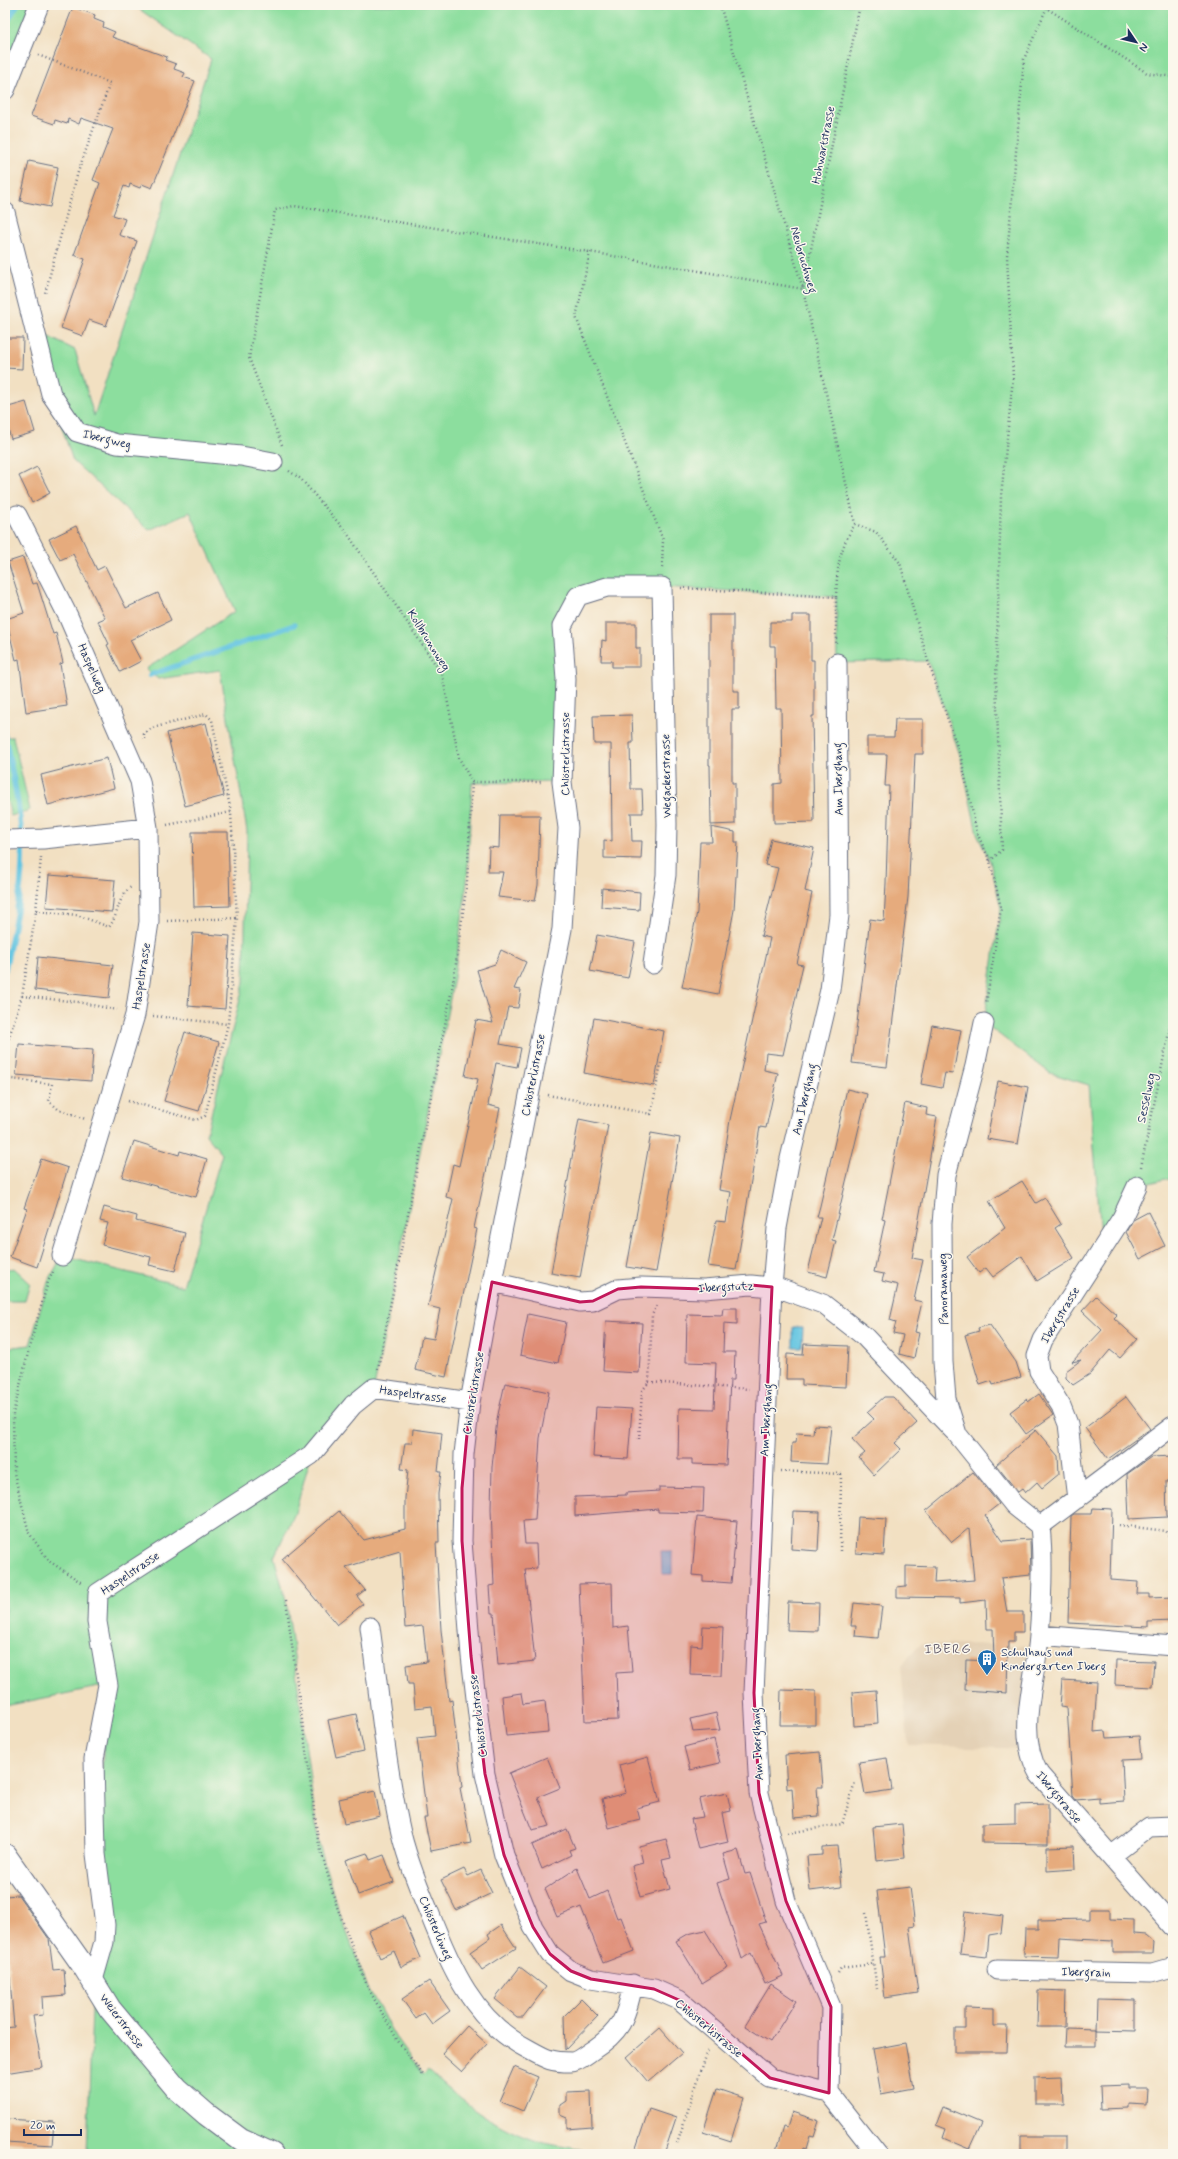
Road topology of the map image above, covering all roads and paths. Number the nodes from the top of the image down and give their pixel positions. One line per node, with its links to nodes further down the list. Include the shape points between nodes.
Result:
1 (39, 5): 5 (street)
2 (720, 5): 10 (path, Neubruchweg)
3 (860, 5): 10 (path, Hohwartstrasse)
4 (1046, 6): 6 (path, via 1147,73); 25 (path, via 1024,59 1007,256 1013,378 1001,497 996,681 1002,850)
5 (21, 48): 7 (street); 11 (path, via 110,84 78,172)
6 (1173, 77)
7 (5, 90)
8 (5, 212): 12 (street, Ibergweg, via 51,394 77,432 117,444 241,456)
9 (590, 252): 10 (path); 12 (path, via 294,206 275,210 249,358); 15 (path, via 576,317 663,540)
10 (804, 289): 14 (path, Neubruchweg)
11 (44, 300)
12 (279, 456): 19 (path, Kollbrunnweg, via 302,479 347,533 442,674 459,758)
13 (17, 515): 22 (street, Haspelweg, via 74,630 140,780)
14 (855, 524): 16 (path, via 844,542 837,569); 25 (path, via 876,532 900,563 928,660 961,758 977,833)
15 (662, 587): 16 (path); 20 (street, Chlösterlistrasse, via 607,587 578,596 562,626 566,679); 30 (street, Wegackerstrasse, via 666,875)
16 (836, 597): 17 (path)
17 (837, 663): 45 (street, Am Iberghang, via 839,915 830,990 789,1163 778,1221)
18 (145, 741): 21 (path, via 144,734 152,728 206,714 212,720)
19 (472, 782): 20 (path); 48 (path, via 467,882 454,978)
20 (562, 782): 39 (street, Chlösterlistrasse, via 568,828 562,929)
21 (231, 812): 22 (path); 28 (path)
22 (148, 828): 23 (street); 26 (street, Haspelstrasse)
23 (38, 839): 24 (street); 27 (path)
24 (9, 840)
25 (990, 861): 34 (path, via 1001,908)
26 (150, 878): 27 (path, via 138,882 122,895 115,918 109,926 77,915); 29 (street, Haspelstrasse)
27 (36, 911): 31 (path)
28 (237, 918): 29 (path); 35 (path)
29 (150, 922): 33 (street, Haspelstrasse)
30 (653, 964)
31 (22, 996): 33 (path, via 78,1002); 36 (path)
32 (1173, 1013): 42 (path, Sesselweg)
33 (135, 1015): 35 (path); 40 (street, Haspelstrasse)
34 (984, 1023): 52 (street, Panoramaweg, via 946,1175 942,1224 945,1391)
35 (228, 1024): 40 (path, via 205,1116 196,1120)
36 (5, 1050)
37 (661, 1063): 39 (path, via 651,1114)
38 (5, 1076): 41 (path, via 52,1084 50,1100 58,1108)
39 (530, 1092): 44 (street, Chlösterlistrasse)
40 (110, 1097): 41 (street, Haspelstrasse)
41 (101, 1125): 43 (street, Haspelstrasse)
42 (1137, 1186): 55 (street, Ibergstrasse, via 1122,1218 1043,1340 1037,1356 1039,1371 1061,1406 1068,1424)
43 (62, 1256): 60 (path, via 48,1282 13,1414 14,1473 29,1533 33,1539 49,1561)
44 (492, 1282): 46 (street, Ibergstutz, via 580,1302 593,1300 618,1289); 50 (street, Chlösterlistrasse)
45 (772, 1287): 46 (street, Ibergstutz, via 751,1285 704,1289); 49 (street, Am Iberghang); 52 (street, Ibergstutz, via 823,1304 864,1336)
46 (667, 1288): 47 (path, via 652,1315)
47 (649, 1382): 49 (path); 53 (path, via 642,1391)
48 (374, 1388): 50 (street, Haspelstrasse); 60 (street, Haspelstrasse, via 353,1404 311,1455)
49 (767, 1390): 54 (street, Am Iberghang)
50 (470, 1402): 77 (street, Chlösterlistrasse, via 462,1474 462,1541 471,1656 485,1774 504,1855 533,1927 550,1954 571,1971 591,1979)
51 (1173, 1426): 55 (street)
52 (957, 1434): 57 (street, Panoramaweg, via 1014,1505)
53 (639, 1439)
54 (764, 1470): 59 (path, via 841,1474); 67 (street, Am Iberghang, via 754,1693 759,1793)
55 (1077, 1499): 57 (street)
56 (1119, 1525): 58 (path, via 1166,1531)
57 (1040, 1526): 63 (street, Ibergstrasse, via 1044,1560)
58 (1173, 1539)
59 (840, 1552)
60 (98, 1593): 76 (street, Haspelstrasse, via 98,1622 108,1685 94,1759 96,1854 105,1925 104,1942)
61 (286, 1600): 80 (path, via 318,1840 336,1904 368,1988 398,2040)
62 (370, 1627): 77 (street, Chlösterliweg, via 399,1826 415,1879 442,1944 471,2000 493,2025 514,2042 552,2062 575,2062 617,2030 627,2013)
63 (1039, 1636): 64 (street); 69 (street, Ibergstrasse, via 1027,1727 1033,1763 1049,1787)
64 (1173, 1646)
65 (855, 1782): 67 (path, via 842,1824)
66 (1173, 1826): 69 (street, via 1149,1827)
67 (769, 1836): 81 (street, Am Iberghang, via 786,1901 831,2007)
68 (5, 1855): 76 (street, Weierstrasse)
69 (1111, 1856): 71 (street, Ibergstrasse)
70 (866, 1913): 72 (path)
71 (1173, 1927)
72 (873, 1964): 74 (path); 78 (path)
73 (1173, 1967): 75 (street, Ibergrain, via 1152,1973)
74 (841, 1968)
75 (997, 1970)
76 (92, 1980): 83 (street, Weierstrasse, via 110,2009 176,2088 241,2140)
77 (633, 1984): 79 (street, Chlösterlistrasse, via 654,1989 678,2000)
78 (877, 1989)
79 (714, 2032): 81 (street, Chlösterlistrasse, via 770,2078); 82 (path)
80 (423, 2075)
81 (829, 2093): 84 (street)
82 (677, 2143)
83 (272, 2154)
84 (877, 2154)

